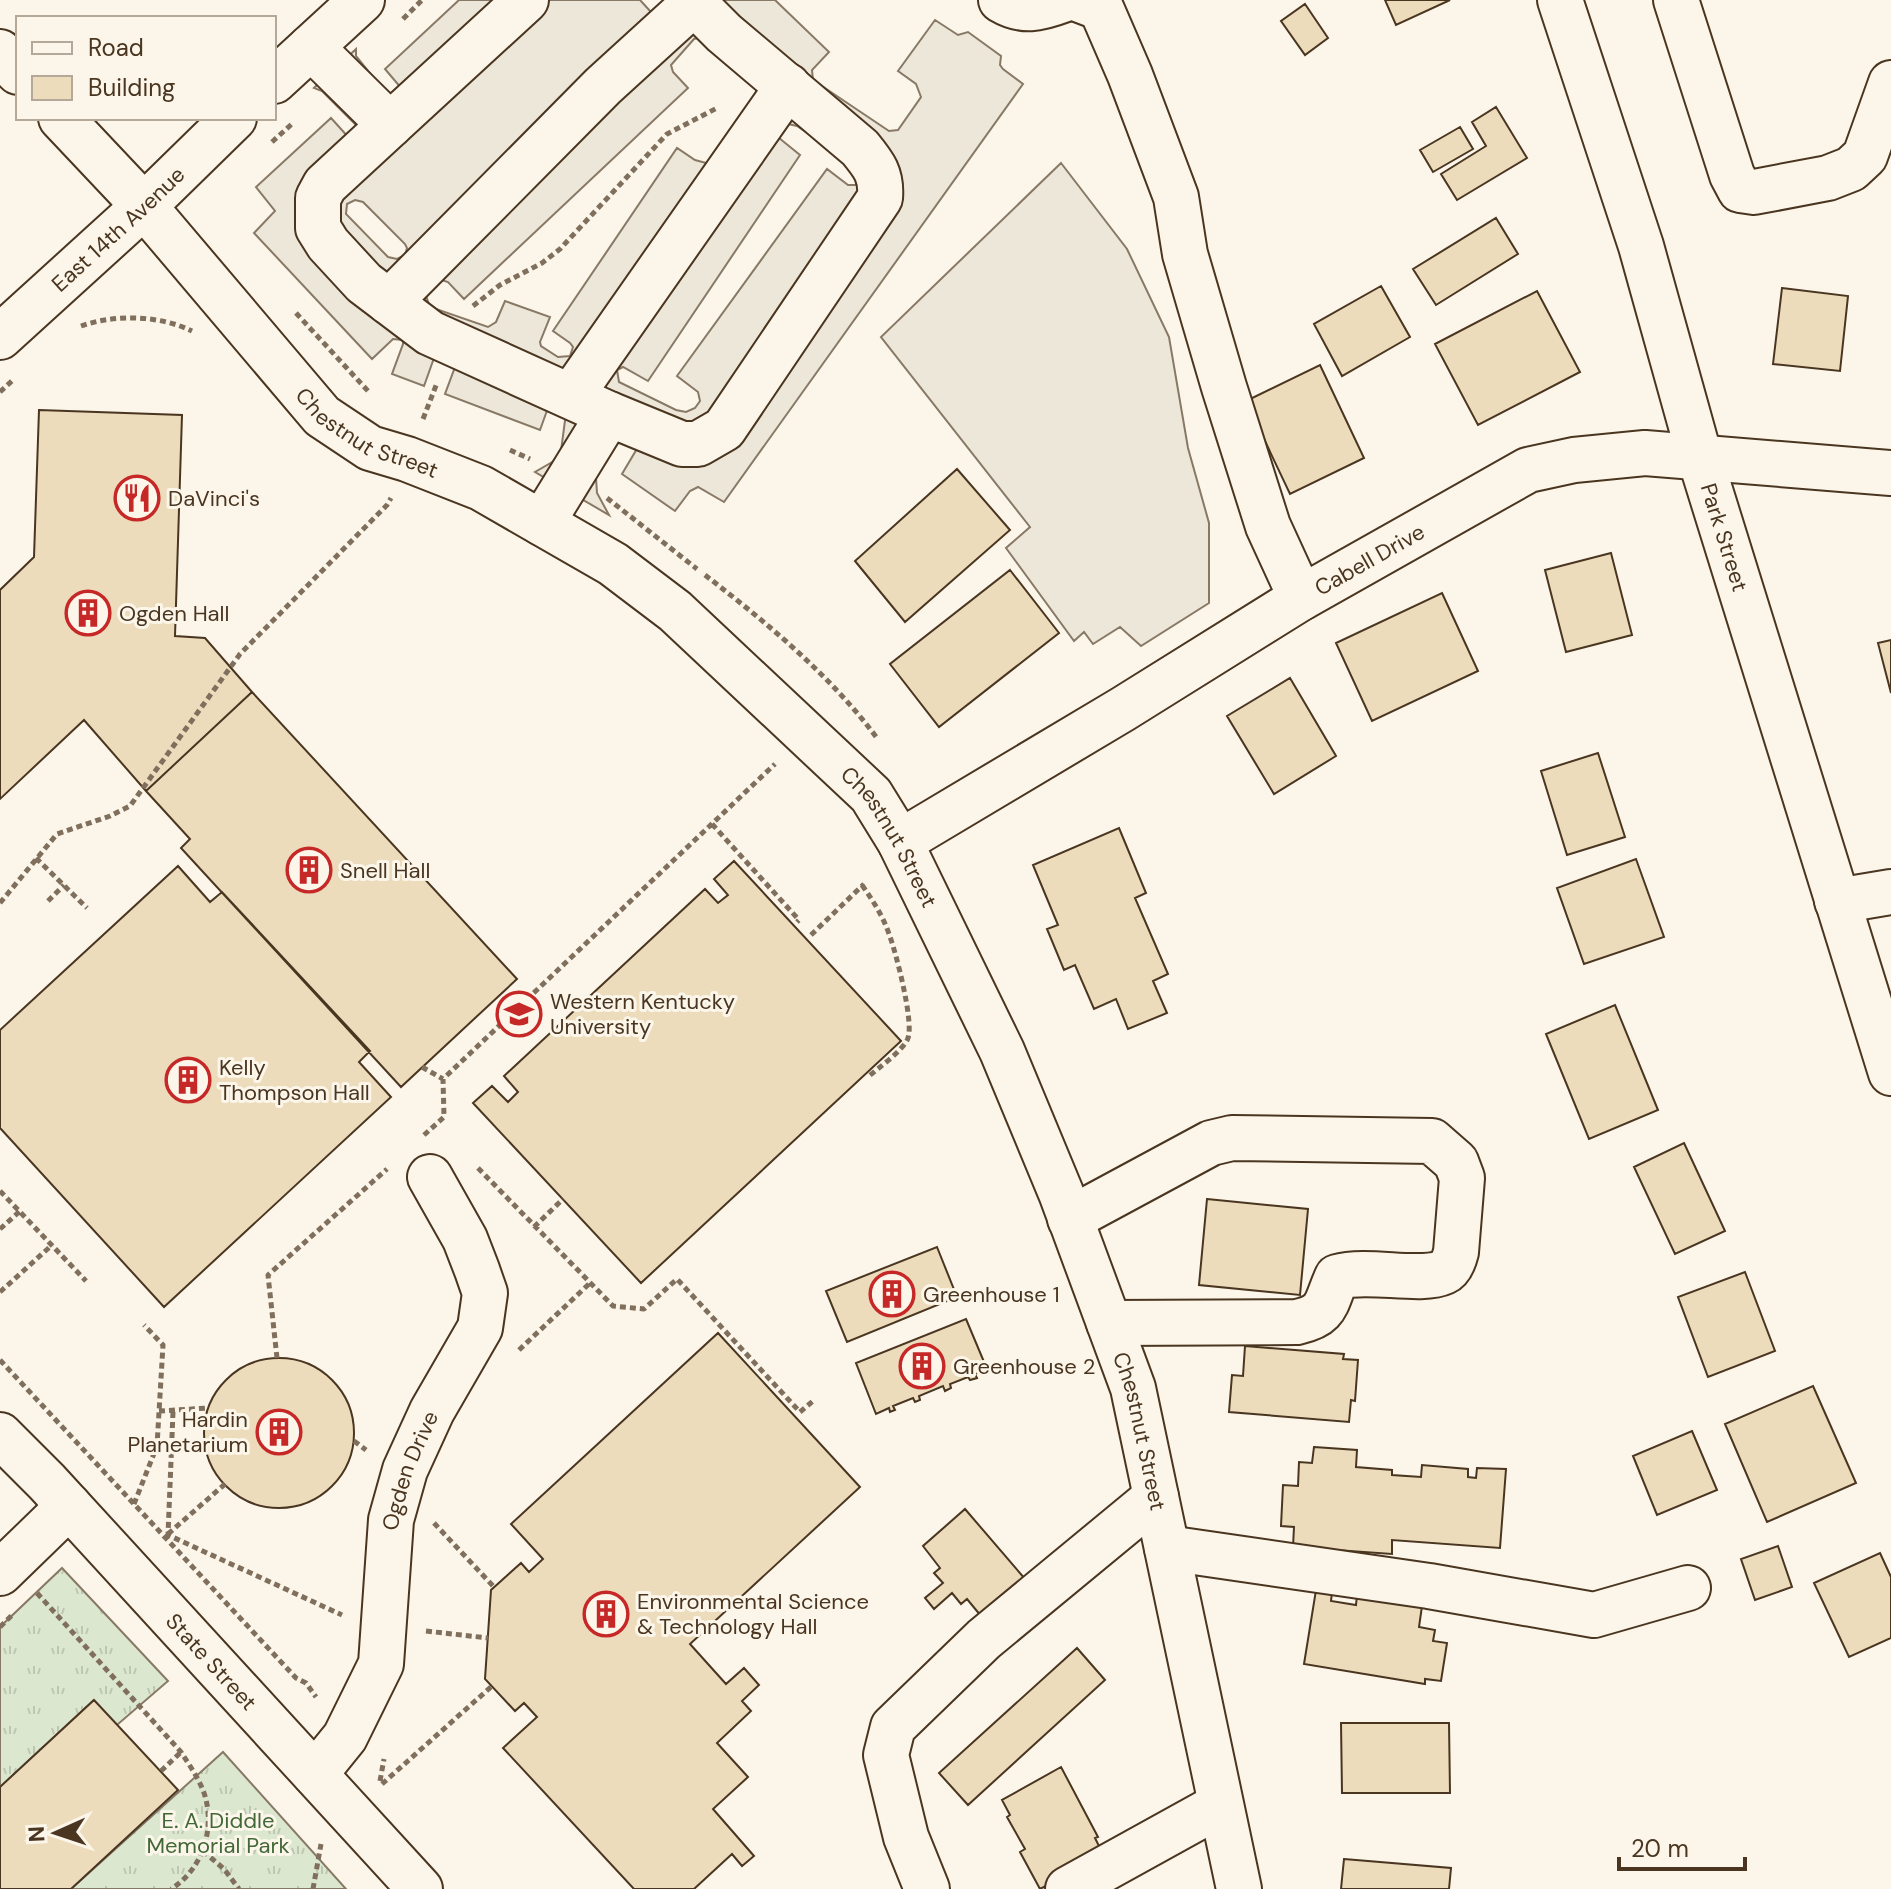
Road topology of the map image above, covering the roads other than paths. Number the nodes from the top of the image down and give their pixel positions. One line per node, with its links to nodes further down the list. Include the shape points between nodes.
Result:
1 (362, 0): 9 (street)
2 (526, 0): 17 (street)
3 (1001, 0): 4 (street, via 1022,10)
4 (1063, 0)
5 (1080, 0): 25 (street, via 1101,8 1176,197 1185,254 1224,387 1268,526)
6 (1560, 0): 22 (street, Park Street, via 1641,246)
7 (1676, 0): 13 (street, via 1740,190 1784,187 1851,169 1865,156)
8 (693, 2): 14 (street); 19 (street)
9 (311, 47): 12 (street); 17 (street)
10 (0, 52): 11 (street)
11 (16, 70)
12 (276, 79)
13 (1891, 83)
14 (788, 86): 21 (street); 21 (street, via 878,169 880,198 724,429 698,444 682,444)
15 (63, 120): 18 (street, Chestnut Street)
16 (232, 120): 18 (street, East 14th Avenue)
17 (390, 125): 19 (street, via 325,185 317,214 328,244)
18 (144, 206): 20 (street, East 14th Avenue); 24 (street, Chestnut Street, via 322,416 370,448 481,488)
19 (389, 302): 21 (street, via 430,333)
20 (10, 355)
21 (590, 405): 24 (street)
22 (1700, 458): 23 (street, Cabell Drive); 25 (street, Cabell Drive, via 1645,453 1528,470); 28 (street, Park Street)
23 (1891, 473)
24 (542, 523): 26 (street, Chestnut Street, via 613,564 675,611 871,795)
25 (1301, 598): 26 (street, Cabell Drive)
26 (900, 842): 32 (street, Chestnut Street, via 1002,1051)
27 (1891, 892): 28 (street)
28 (1837, 901): 29 (street, Park Street)
29 (1880, 1004): 30 (street, Park Street)
30 (1891, 1073)
31 (429, 1159): 40 (street, Ogden Drive, via 485,1293 480,1328 405,1470 391,1520 381,1664 345,1737)
32 (1070, 1219): 33 (street, Chestnut Street); 33 (street, via 1211,1143 1232,1138 1432,1141 1456,1162 1462,1178 1456,1252 1446,1272 1337,1277 1326,1307 1315,1318 1297,1322)
33 (1109, 1323): 35 (street, Chestnut Street, via 1133,1388)
34 (0, 1435): 36 (street, State Street)
35 (1156, 1497): 37 (street, Chestnut Street); 43 (street, via 984,1639 893,1727 886,1755 906,1837)
36 (69, 1506): 39 (street); 40 (street, State Street)
37 (1167, 1548): 38 (street, via 1594,1615); 41 (street, Chestnut Street)
38 (1688, 1588)
39 (21, 1594)
40 (315, 1774): 42 (street, State Street)
41 (1220, 1805): 44 (street); 45 (street, Chestnut Street)
42 (420, 1889)
43 (927, 1889)
44 (1068, 1889)
45 (1239, 1889)

